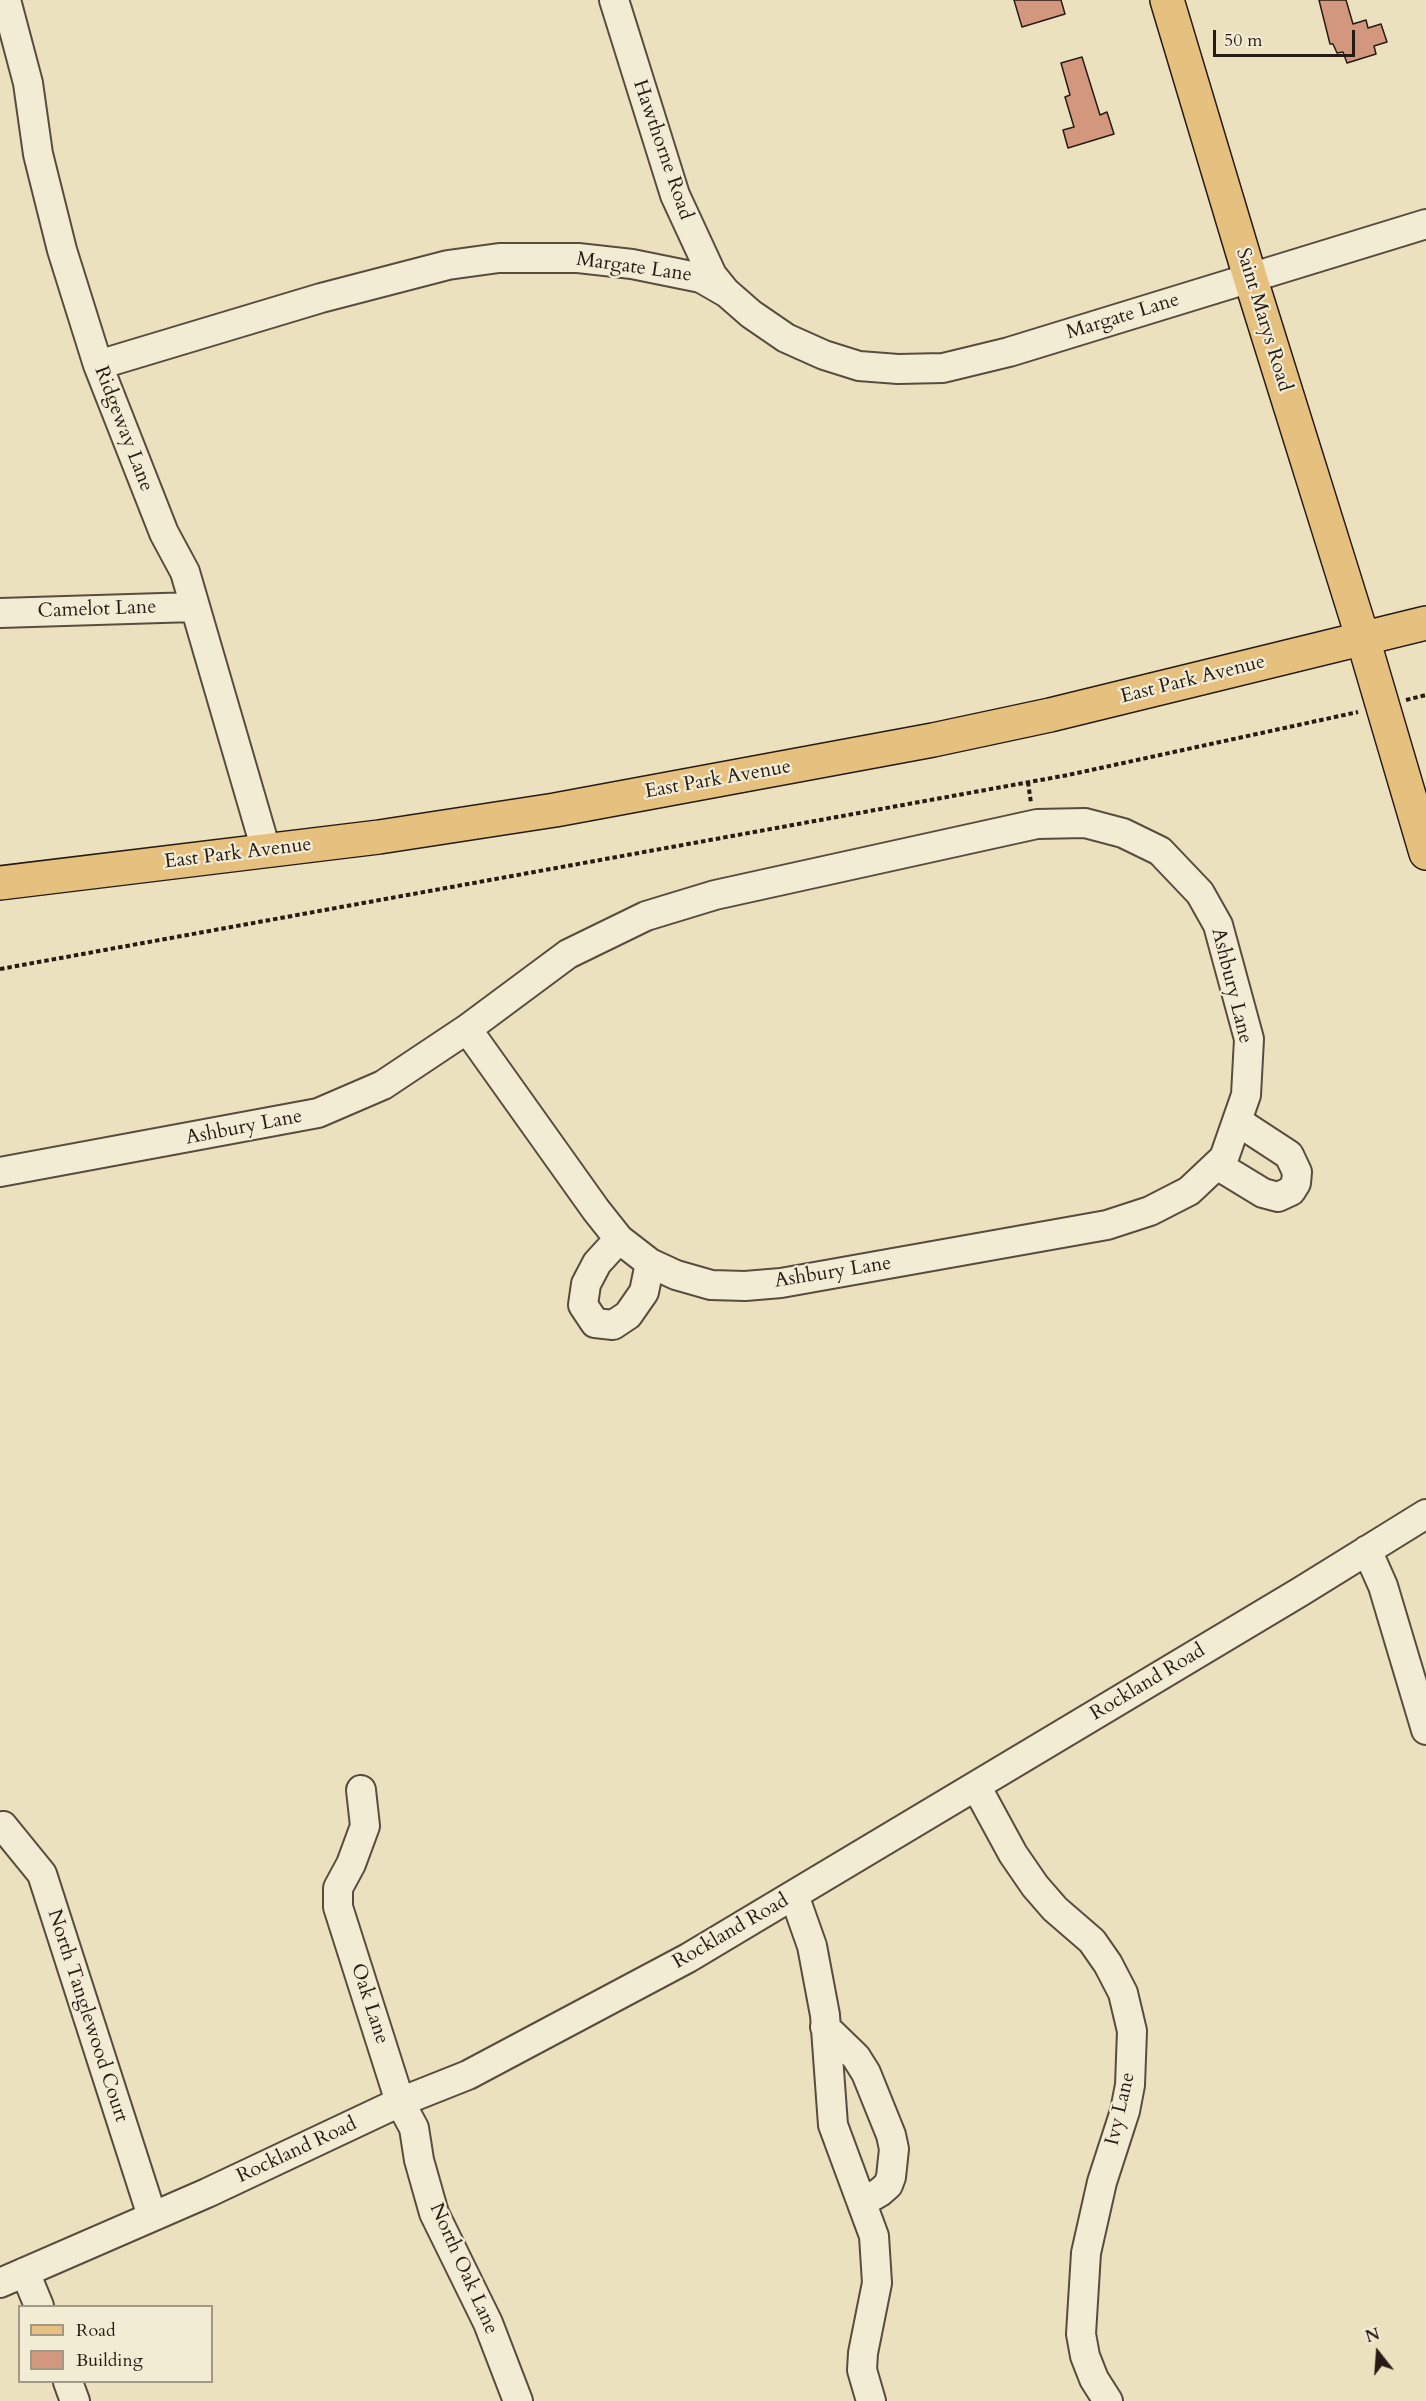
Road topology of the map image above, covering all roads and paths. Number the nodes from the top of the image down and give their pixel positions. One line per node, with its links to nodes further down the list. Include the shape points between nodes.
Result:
1 (6, 0): 7 (street, Ridgeway Lane, via 28,83 38,154 62,250)
2 (614, 0): 6 (street, Hawthorne Road, via 675,195 712,275)
3 (1167, 0): 5 (main road, Saint Marys Road)
4 (1426, 224): 5 (street, Margate Lane)
5 (1250, 277): 6 (street, Margate Lane, via 1009,352 943,368 859,366 824,356 786,338); 11 (main road, Saint Marys Road)
6 (727, 293): 7 (street, Margate Lane, via 701,278 632,264 578,258 499,258 448,265 321,298)
7 (98, 365): 8 (street, Ridgeway Lane, via 164,533 185,572)
8 (194, 607): 9 (street, Camelot Lane); 13 (street, Ridgeway Lane)
9 (0, 613)
10 (1426, 622): 11 (main road, East Park Avenue)
11 (1363, 639): 13 (main road, East Park Avenue, via 933,740 555,810); 14 (main road, Saint Marys Road)
12 (1346, 715): 16 (path, via 1068,775)
13 (266, 850): 15 (main road, East Park Avenue)
14 (1426, 853)
15 (0, 883)
16 (0, 969)
17 (467, 1029): 18 (street, Ashbury Lane, via 568,954 646,916 715,895 1037,824 1085,823 1124,833 1160,852 1200,893 1218,925 1249,1039 1246,1095); 20 (street, Ashbury Lane, via 383,1085 318,1113); 21 (street, Ashbury Lane)
18 (1237, 1121): 19 (street, Ashbury Lane, via 1224,1158); 19 (street, via 1289,1155 1297,1172 1296,1183 1291,1191 1278,1197 1263,1193)
19 (1217, 1164): 22 (street, Ashbury Lane, via 1189,1191 1150,1211 1107,1225 782,1283 711,1285)
20 (0, 1172)
21 (619, 1239): 22 (street, Ashbury Lane); 22 (street, via 597,1263 586,1284 583,1305 595,1323 613,1325 628,1315 644,1292)
22 (650, 1263)
23 (1426, 1514): 24 (street, Rockland Road)
24 (1367, 1550): 25 (street, via 1383,1586); 26 (street, Rockland Road)
25 (1426, 1730)
26 (976, 1786): 29 (street, Rockland Road); 40 (street, Ivy Lane, via 1035,1886 1092,1941 1123,1993 1132,2059 1126,2102 1086,2253 1081,2334 1094,2379)
27 (361, 1790): 31 (street, Oak Lane, via 365,1826 338,1888 338,1907)
28 (3, 1826): 33 (street, North Tanglewood Court, via 42,1874)
29 (794, 1895): 30 (street, via 812,1946); 31 (street, Rockland Road, via 688,1958 468,2075)
30 (825, 2027): 32 (street, via 833,2125); 32 (street, via 856,2057 866,2073 891,2135 894,2168 888,2185)
31 (400, 2102): 33 (street, Rockland Road); 38 (street, North Oak Lane, via 414,2128 434,2213 488,2323)
32 (863, 2202): 39 (street, via 876,2256 877,2283 862,2362)
33 (152, 2216): 34 (street, Rockland Road)
34 (12, 2277): 35 (street)
35 (37, 2305)
36 (68, 2383): 37 (street)
37 (75, 2401)
38 (518, 2401)
39 (871, 2401)
40 (1108, 2401)

